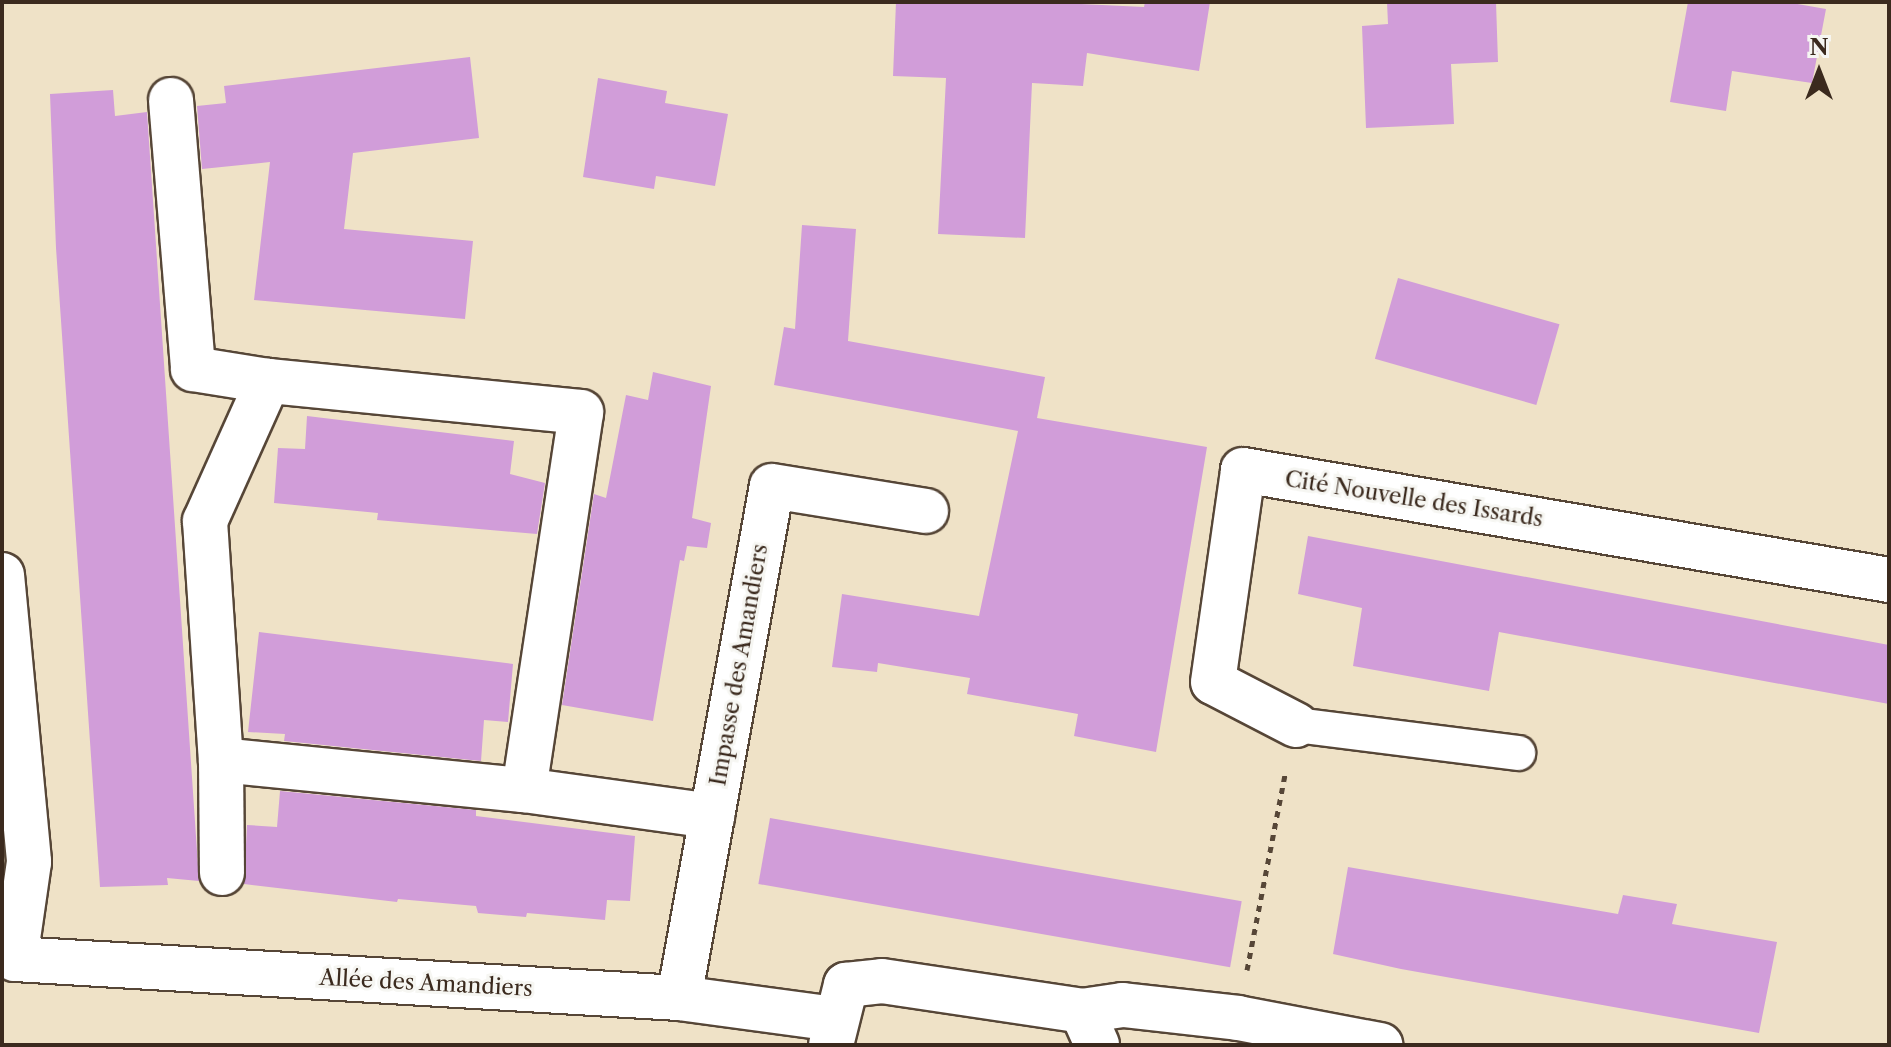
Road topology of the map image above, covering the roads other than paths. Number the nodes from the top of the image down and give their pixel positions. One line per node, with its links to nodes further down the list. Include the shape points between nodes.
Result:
1 (171, 100): 2 (street, via 193,369)
2 (268, 381): 8 (street, via 205,521); 9 (street, via 581,412)
3 (926, 511): 10 (street, Impasse des Amandiers, via 772,486)
4 (2, 575): 12 (street, via 29,862)
5 (1889, 580): 6 (street, Cité Nouvelle des Issards, via 1243,470 1213,682)
6 (1296, 725): 7 (lane)
7 (1518, 753)
8 (221, 760): 9 (street); 11 (street)
9 (524, 790): 10 (street)
10 (712, 816): 13 (street, Impasse des Amandiers)
11 (222, 873)
12 (9, 970): 13 (street, Allée des Amandiers)
13 (679, 998): 15 (street, Allée des Amandiers)
14 (1090, 1028): 15 (street, Allée des Amandiers, via 882,981 846,985); 16 (street, Allée des Amandiers, via 1123,1005 1238,1018)
15 (833, 1032)
16 (1380, 1045)

